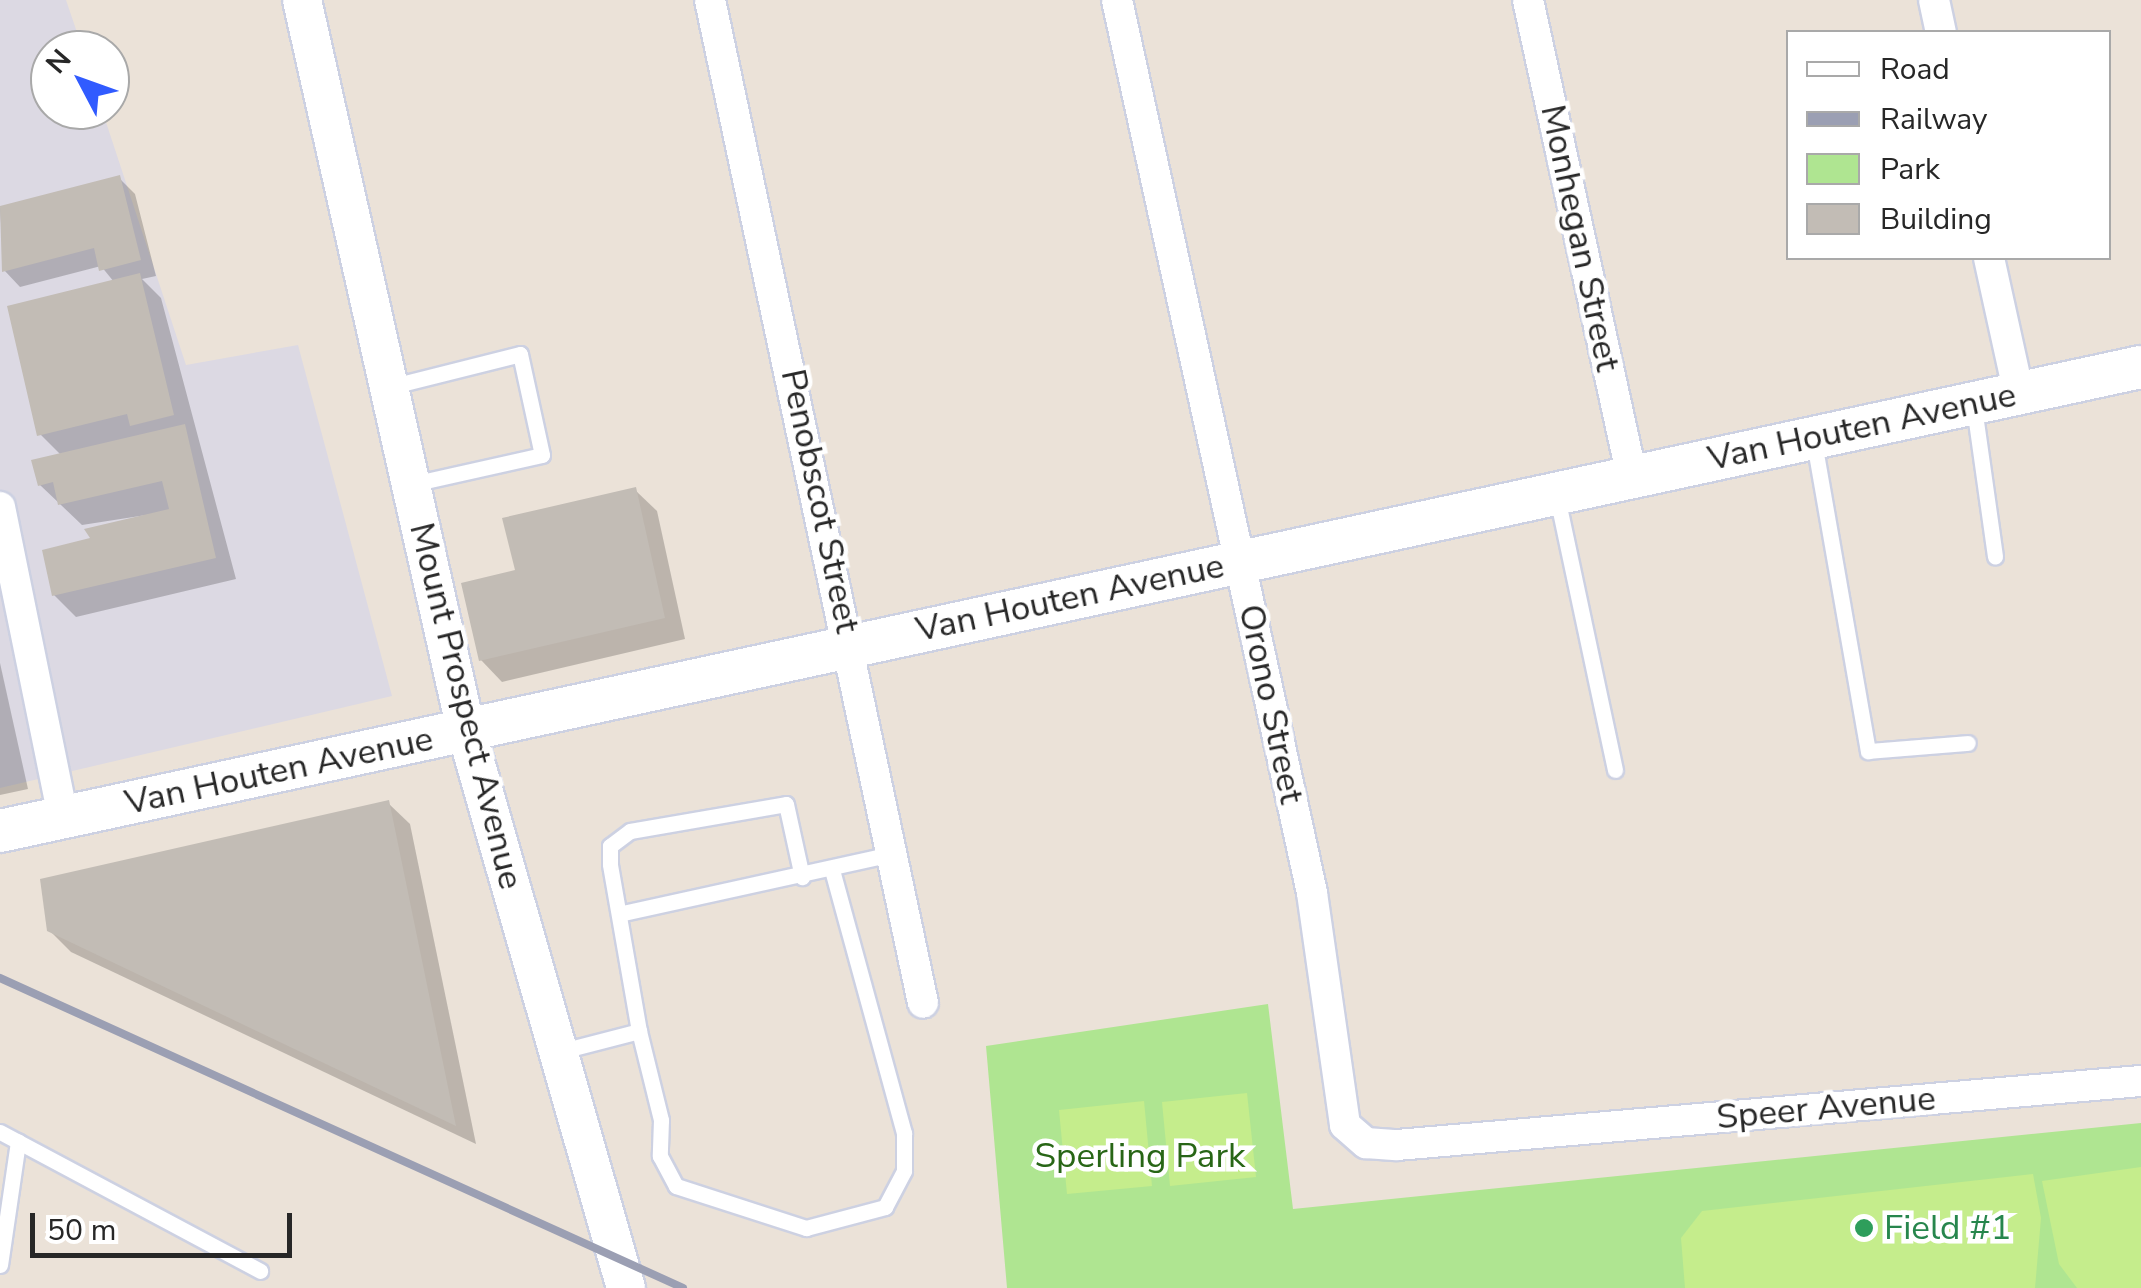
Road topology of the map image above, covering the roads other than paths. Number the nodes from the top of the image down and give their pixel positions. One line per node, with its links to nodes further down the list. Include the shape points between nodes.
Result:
1 (302, 0): 9 (street, Mount Prospect Avenue)
2 (710, 0): 19 (street, Penobscot Street)
3 (1117, 0): 18 (street, Orono Street)
4 (1528, 0): 13 (street, Monhegan Street)
5 (1934, 0): 6 (street)
6 (1941, 30)
7 (1990, 260): 10 (street)
8 (2141, 368): 10 (main road, Van Houten Avenue)
9 (389, 387): 14 (street, Mount Prospect Avenue); 14 (lane, via 520,354 542,455)
10 (2019, 394): 11 (main road, Van Houten Avenue)
11 (1973, 403): 12 (main road, Van Houten Avenue); 17 (lane)
12 (1813, 438): 13 (main road, Van Houten Avenue); 21 (lane, via 1868,751)
13 (1632, 477): 15 (main road, Van Houten Avenue)
14 (411, 485): 20 (street, Mount Prospect Avenue)
15 (1556, 493): 18 (main road, Van Houten Avenue); 22 (lane)
16 (0, 507): 23 (street)
17 (1995, 557)
18 (1240, 562): 19 (main road, Van Houten Avenue); 34 (street, Orono Street, via 1312,893 1336,1106 1366,1143)
19 (852, 646): 20 (main road, Van Houten Avenue); 25 (street, Penobscot Street)
20 (466, 730): 23 (main road, Van Houten Avenue); 31 (street, Mount Prospect Avenue)
21 (1968, 743)
22 (1615, 770)
23 (64, 817): 24 (main road, Van Houten Avenue)
24 (0, 831)
25 (893, 854): 26 (lane); 29 (street, Penobscot Street)
26 (832, 869): 27 (lane); 30 (lane, via 904,1133 904,1171 884,1206 806,1228 676,1186 660,1156 662,1120)
27 (802, 877): 28 (lane); 28 (lane, via 786,804 767,800 630,831 610,846)
28 (623, 913): 30 (lane)
29 (923, 1002)
30 (639, 1031): 31 (lane)
31 (558, 1052): 38 (street, Mount Prospect Avenue)
32 (2141, 1081): 34 (street, Speer Avenue)
33 (0, 1132): 35 (lane)
34 (1510, 1135)
35 (18, 1141): 36 (lane); 37 (lane)
36 (0, 1266)
37 (260, 1271)
38 (626, 1288)

